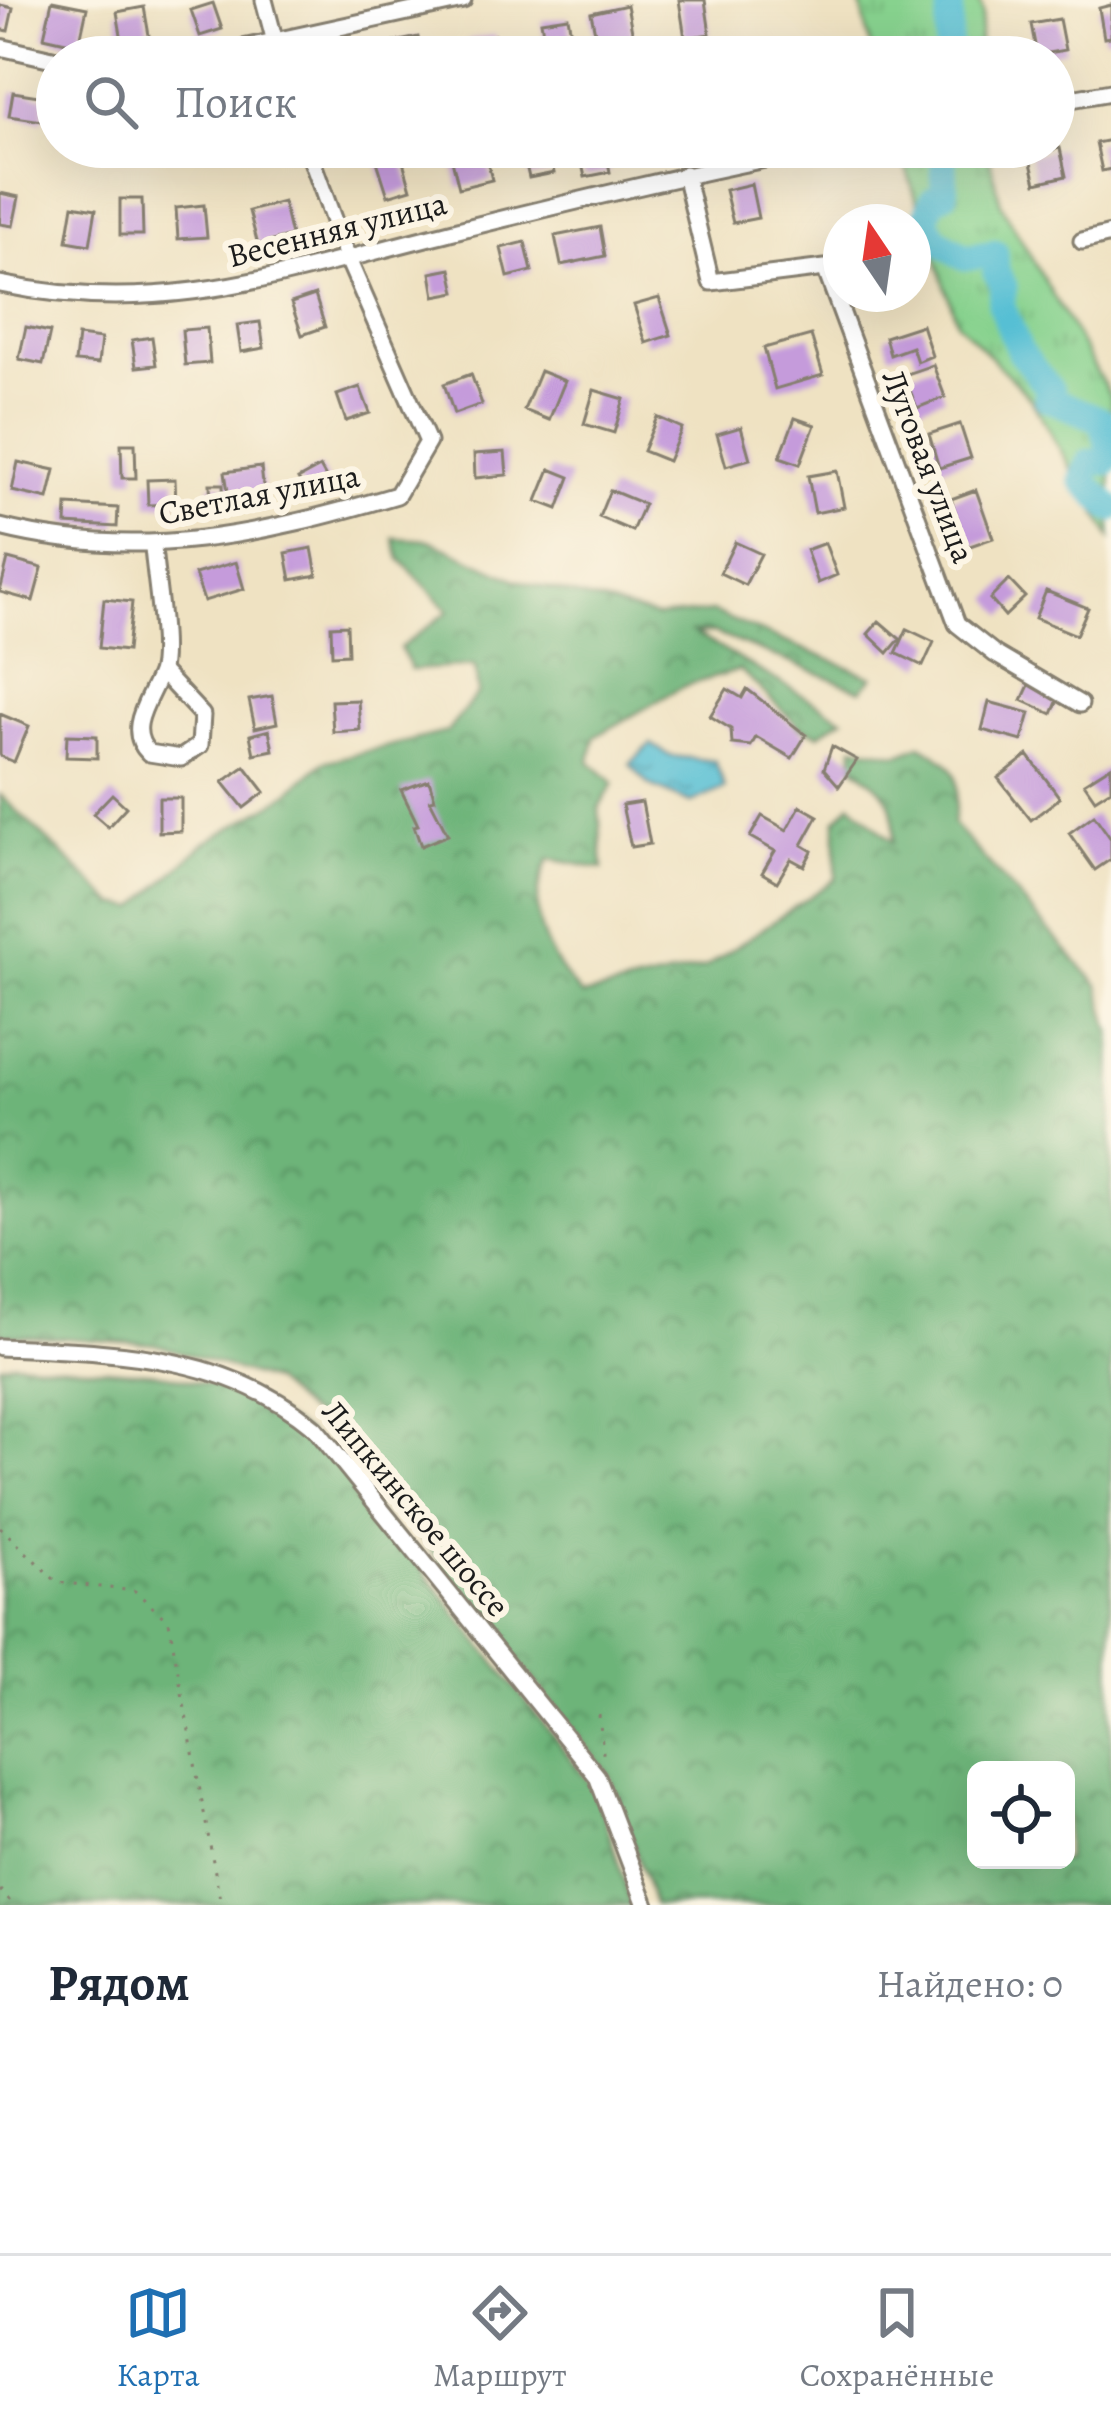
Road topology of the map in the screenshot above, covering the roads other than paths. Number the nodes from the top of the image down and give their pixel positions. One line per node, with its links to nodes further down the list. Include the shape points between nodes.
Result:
1 (264, 0): 3 (street)
2 (463, 0): 4 (street)
3 (273, 36)
4 (284, 36)
5 (0, 46): 6 (street)
6 (36, 55)
7 (1111, 92): 8 (street)
8 (1075, 98)
9 (315, 168): 14 (street)
10 (716, 168): 11 (street, Весенняя улица)
11 (685, 174): 14 (street, Весенняя улица); 19 (street, Луговая улица, via 711,282 825,268 957,624)
12 (1111, 234): 13 (street)
13 (1082, 241)
14 (347, 257): 15 (street, Весенняя улица, via 244,287 149,296 57,296); 17 (street, Светлая улица, via 428,442 397,495 313,520)
15 (0, 284)
16 (0, 526): 17 (street, Светлая улица, via 66,544)
17 (153, 547): 18 (street)
18 (161, 671): 18 (street, via 202,715 200,745 181,758 142,747 142,703)
19 (1080, 704)
20 (0, 1347): 21 (street, Липкинское шоссе, via 141,1354 211,1370 286,1403 346,1460 606,1793)
21 (646, 1905)

